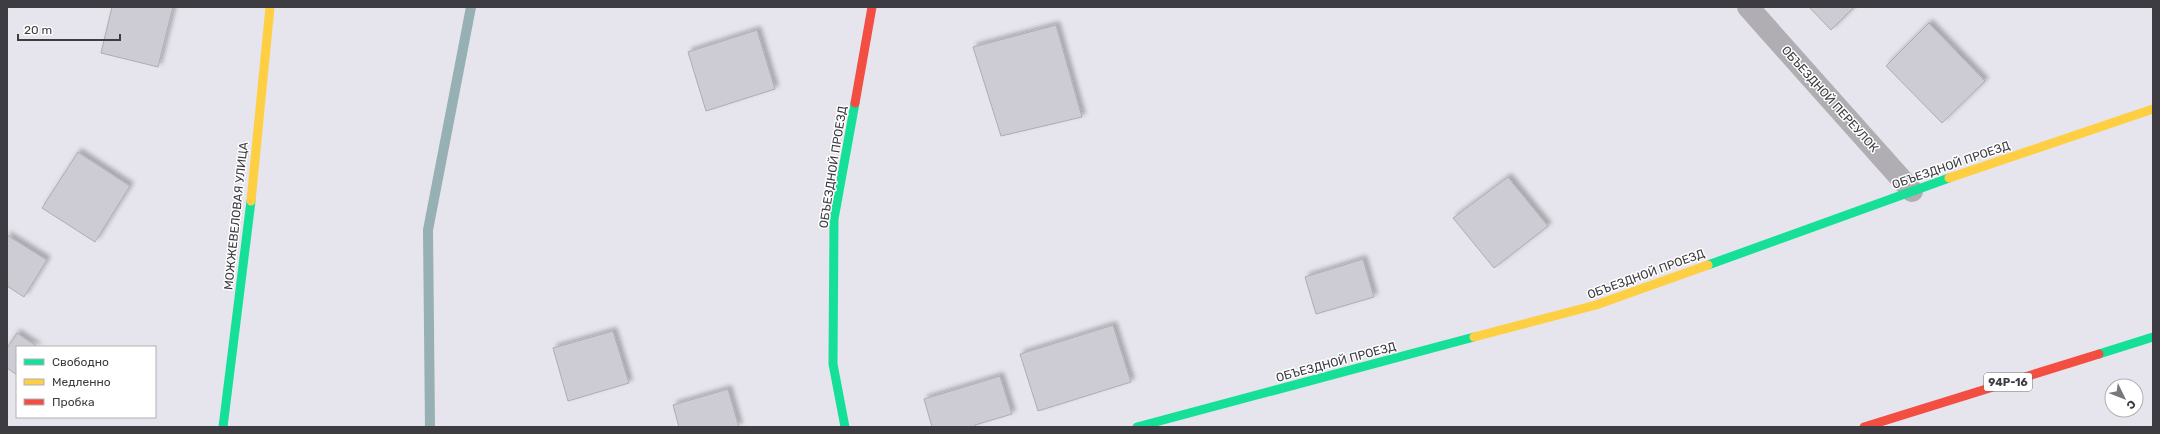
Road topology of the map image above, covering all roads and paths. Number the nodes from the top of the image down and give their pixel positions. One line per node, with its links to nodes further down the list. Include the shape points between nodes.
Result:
1 (270, 7): 7 (street, МОЖЖЕВЕЛОВАЯ УЛИЦА, via 248,232)
2 (872, 7): 8 (street, ОБЪЕЗДНОЙ ПРОЕЗД, via 834,219 833,364)
3 (1748, 7): 5 (street, ОБЪЕЗДНОЙ ПЕРЕУЛОК)
4 (2153, 109): 5 (street, ОБЪЕЗДНОЙ ПРОЕЗД)
5 (1912, 191): 9 (street, ОБЪЕЗДНОЙ ПРОЕЗД, via 1596,305)
6 (2153, 337): 10 (street, 94Р-16)
7 (223, 427)
8 (845, 427)
9 (1137, 427)
10 (1864, 427)

